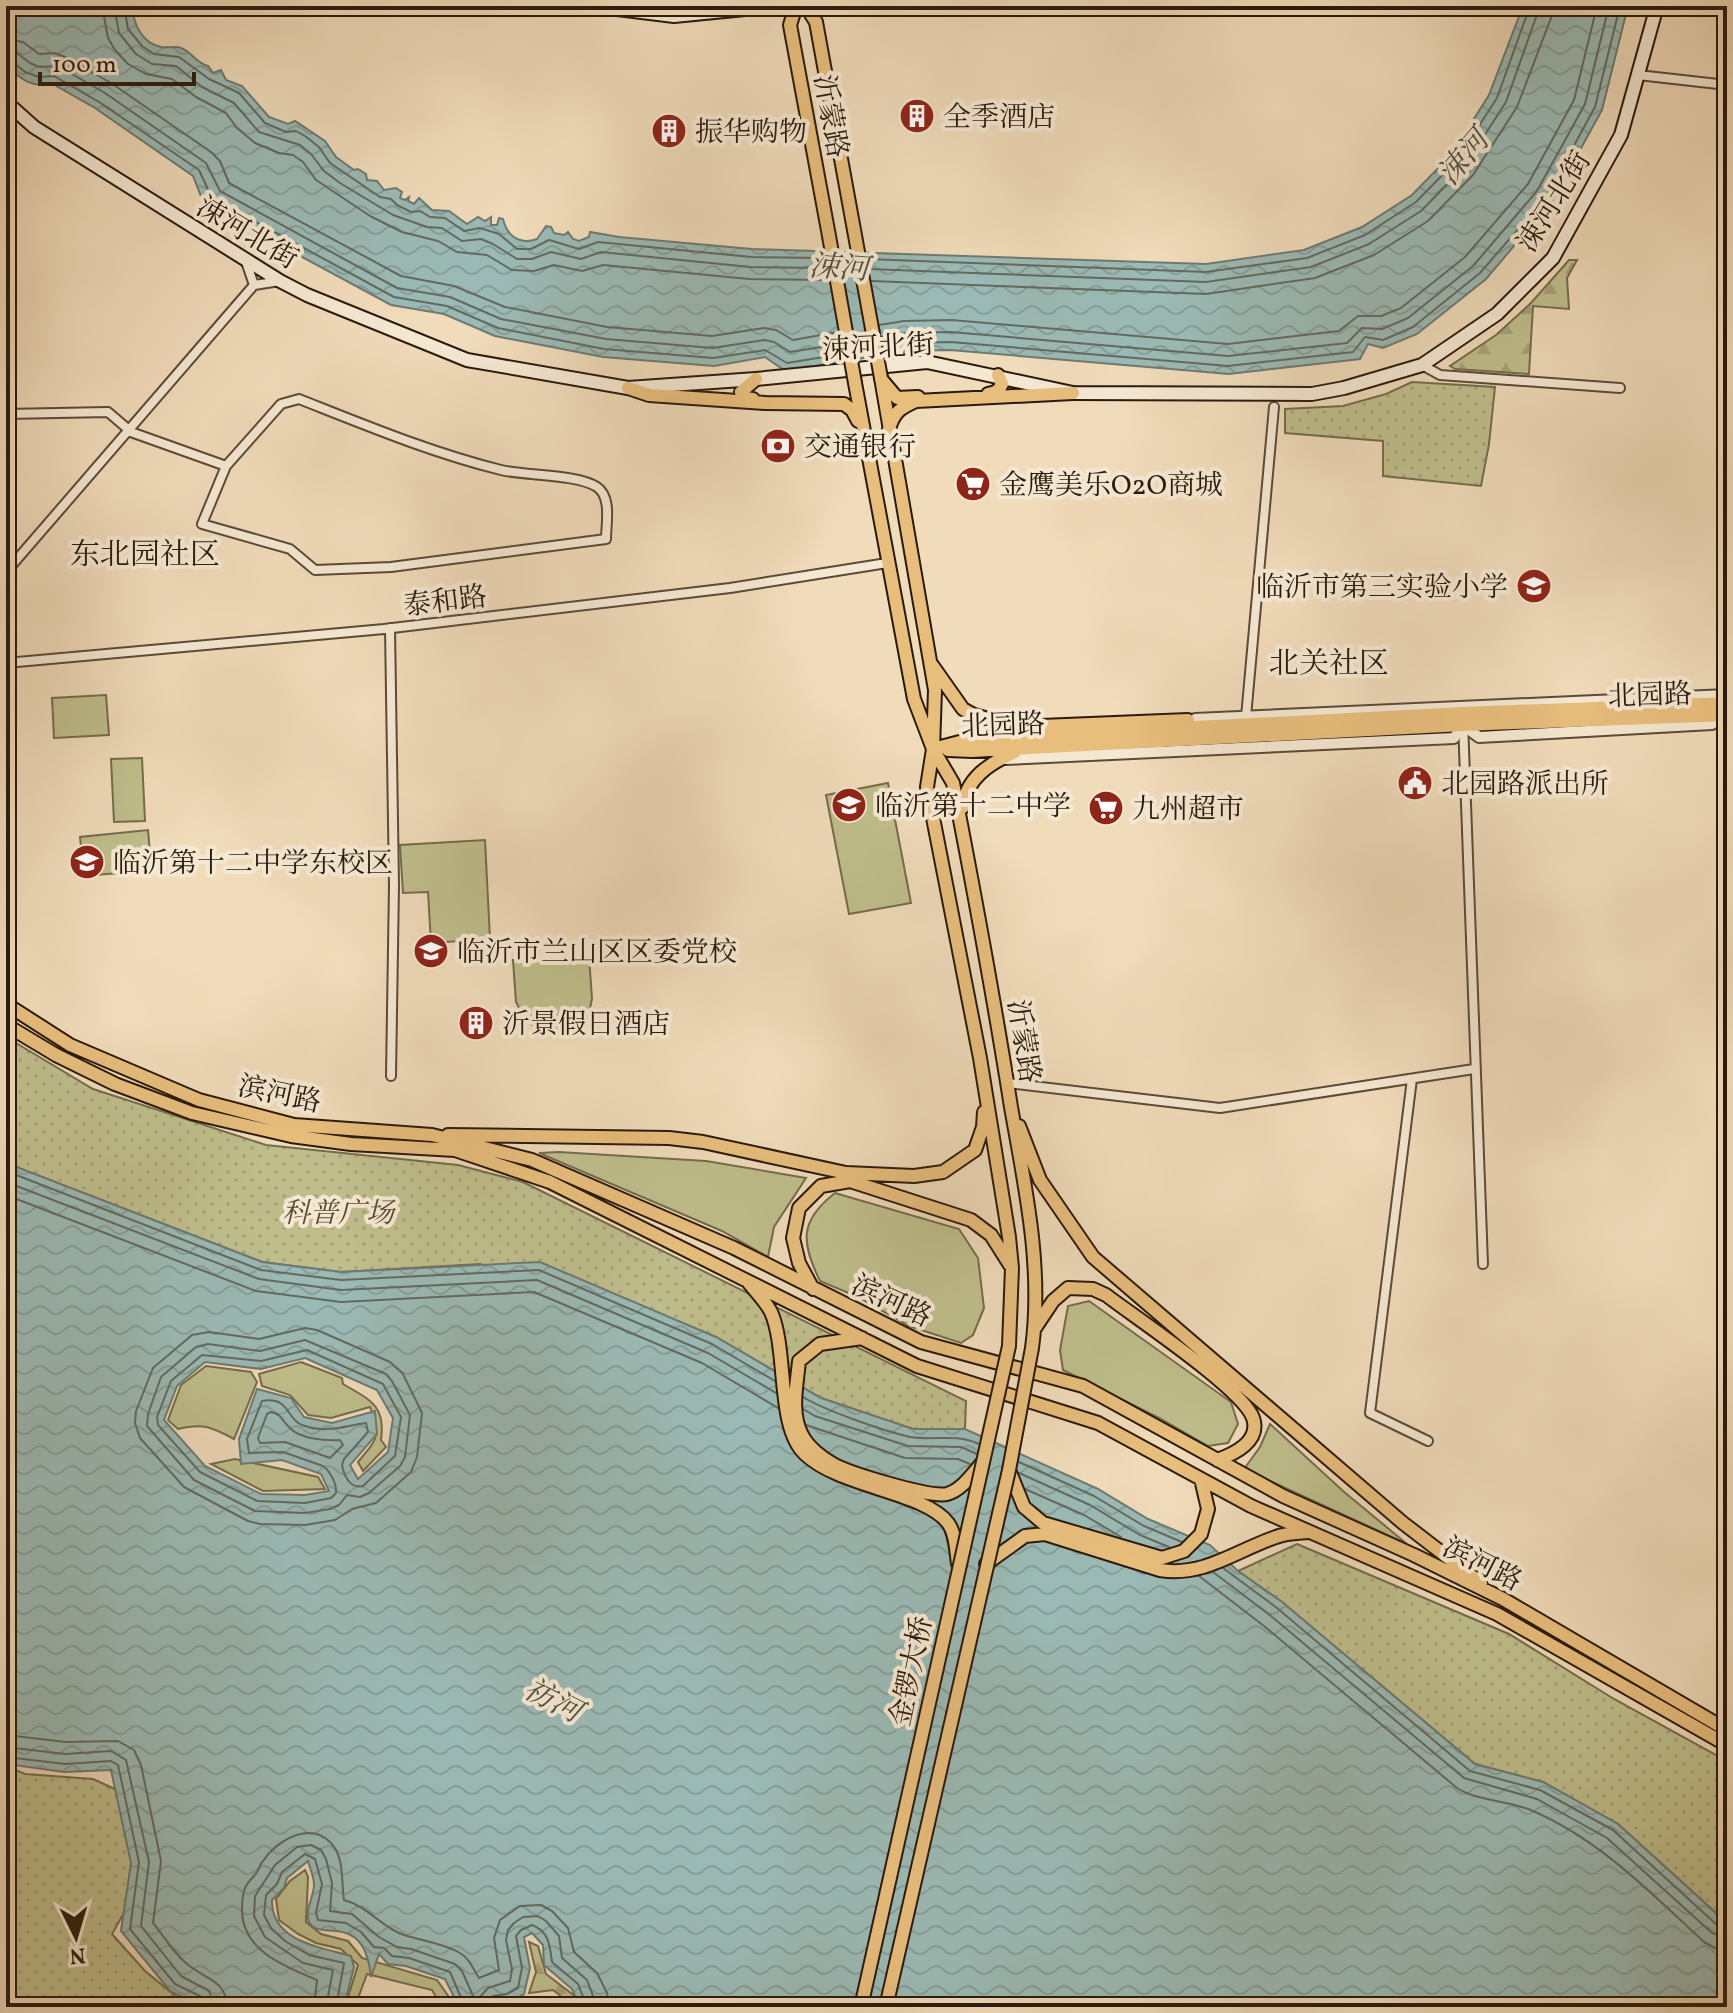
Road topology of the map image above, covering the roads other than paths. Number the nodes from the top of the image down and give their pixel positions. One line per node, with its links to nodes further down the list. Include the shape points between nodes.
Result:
1 (593, 6): 2 (main road, via 674,16)
2 (773, 6): 6 (main road)
3 (796, 6): 6 (main road, 沂蒙路)
4 (806, 6): 15 (main road, 沂蒙路, bridge, via 816,22)
5 (1657, 6): 7 (main road, 涑河北街)
6 (790, 25): 17 (main road, 沂蒙路, bridge)
7 (1638, 75): 8 (street); 13 (main road, 涑河北街, via 1621,135 1553,258 1497,314)
8 (1727, 85)
9 (8, 108): 10 (main road, 涑河北街)
10 (245, 259): 11 (main road, 涑河北街); 12 (street)
11 (280, 281): 12 (street); 18 (main road, 涑河北街, via 467,360)
12 (254, 285): 24 (street)
13 (1422, 365): 19 (street, via 1440,375); 20 (main road, 涑河北街, via 1312,394)
14 (998, 375): 15 (main road, via 1002,384 995,393 897,398); 16 (main road, 涑河北街, via 927,362); 20 (main road, 涑河北街)
15 (881, 378): 25 (main road, 沂蒙路)
16 (756, 379): 17 (main road, via 741,392 745,398 835,398); 18 (main road, 涑河北街)
17 (855, 383): 23 (main road, 沂蒙路)
18 (628, 388): 23 (main road, via 649,395 844,404)
19 (1620, 388)
20 (1073, 393): 25 (main road, via 916,401 894,415)
21 (1274, 407): 34 (street)
22 (6, 414): 24 (street, via 108,412)
23 (863, 430): 27 (main road, 沂蒙路)
24 (128, 431): 26 (street); 28 (street)
25 (889, 433): 32 (main road, 沂蒙路)
26 (226, 466): 26 (street, via 202,524 290,549 315,570 391,567 606,539 606,498 598,488 502,470 399,439 299,399 281,404)
27 (887, 563): 30 (street, 泰和路, via 730,588); 39 (main road, 沂蒙路, via 914,699)
28 (6, 572)
29 (1727, 606): 33 (street)
30 (390, 628): 31 (street, 泰和路); 46 (street)
31 (6, 663)
32 (930, 663): 35 (main road, via 963,709 1017,727); 39 (main road, 沂蒙路, via 935,690)
33 (1726, 706): 34 (street); 36 (main road, 北园路); 36 (street, via 1712,724 1479,737); 41 (street)
34 (1246, 717): 35 (street)
35 (1195, 719): 37 (main road)
36 (1463, 719): 37 (main road, 北园路); 38 (main road, 北园路); 40 (street, via 1454,738); 45 (street)
37 (1208, 727): 39 (main road, 北园路, via 971,739)
38 (1023, 748): 39 (main road, 北园路); 40 (main road)
39 (933, 749): 42 (main road, 沂蒙路, via 953,783); 49 (main road, 沂蒙路, via 927,787)
40 (999, 759): 42 (main road, via 964,795)
41 (1727, 811)
42 (961, 823): 48 (main road, 沂蒙路)
43 (6, 1004): 51 (main road, 滨河路, via 70,1045 199,1100 294,1125)
44 (6, 1025): 54 (main road, 滨河路, via 115,1084 192,1113 291,1136 455,1150 550,1182)
45 (1474, 1069): 47 (street); 52 (street)
46 (391, 1076)
47 (1412, 1079): 48 (street, via 1220,1108); 60 (street, via 1370,1413)
48 (1008, 1083): 50 (main road, 沂蒙路)
49 (984, 1085): 51 (main road, via 983,1127 975,1150 943,1172 914,1176 846,1173 669,1138); 53 (main road, 沂蒙路)
50 (1012, 1107): 56 (main road, 沂蒙路, via 1033,1234); 68 (main road, via 1040,1180 1093,1257 1403,1523)
51 (432, 1135): 55 (main road, 滨河路, via 555,1168)
52 (1483, 1264)
53 (1012, 1268): 55 (main road, via 991,1235 971,1220 850,1181 821,1186 799,1208 793,1238); 58 (main road, 沂蒙路)
54 (747, 1280): 57 (main road, 滨河路); 66 (main road, via 771,1312 794,1438 803,1453 826,1470 931,1509 948,1522)
55 (813, 1289): 61 (main road, 滨河路, via 921,1342 1083,1386)
56 (1035, 1328): 59 (main road, 沂蒙路); 61 (main road, via 1068,1288 1106,1295 1236,1393 1253,1417 1246,1446)
57 (862, 1338): 62 (main road, via 820,1344 799,1361 795,1406 801,1434 815,1451 835,1465 929,1495 960,1488); 64 (main road, 滨河路, via 917,1366 1098,1423)
58 (1009, 1346): 62 (main road, 金锣大桥, bridge)
59 (1032, 1348): 63 (main road, 金锣大桥, bridge)
60 (1428, 1441)
61 (1217, 1460): 68 (main road, 滨河路)
62 (983, 1462): 66 (main road, 金锣大桥, bridge)
63 (1009, 1470): 64 (main road, via 1024,1507 1043,1523 1162,1558 1184,1551 1201,1534 1208,1509); 67 (main road, 金锣大桥, bridge)
64 (1201, 1479): 65 (main road, 滨河路)
65 (1308, 1532): 67 (main road, via 1280,1535 1204,1568 1178,1573 1045,1534 1025,1536); 70 (main road, 滨河路, via 1497,1614)
66 (958, 1564): 71 (main road, 金锣大桥, bridge)
67 (986, 1564): 72 (main road, 金锣大桥, bridge)
68 (1503, 1599): 69 (main road, 滨河路)
69 (1727, 1730)
70 (1727, 1745)
71 (861, 2007)
72 (886, 2007)

